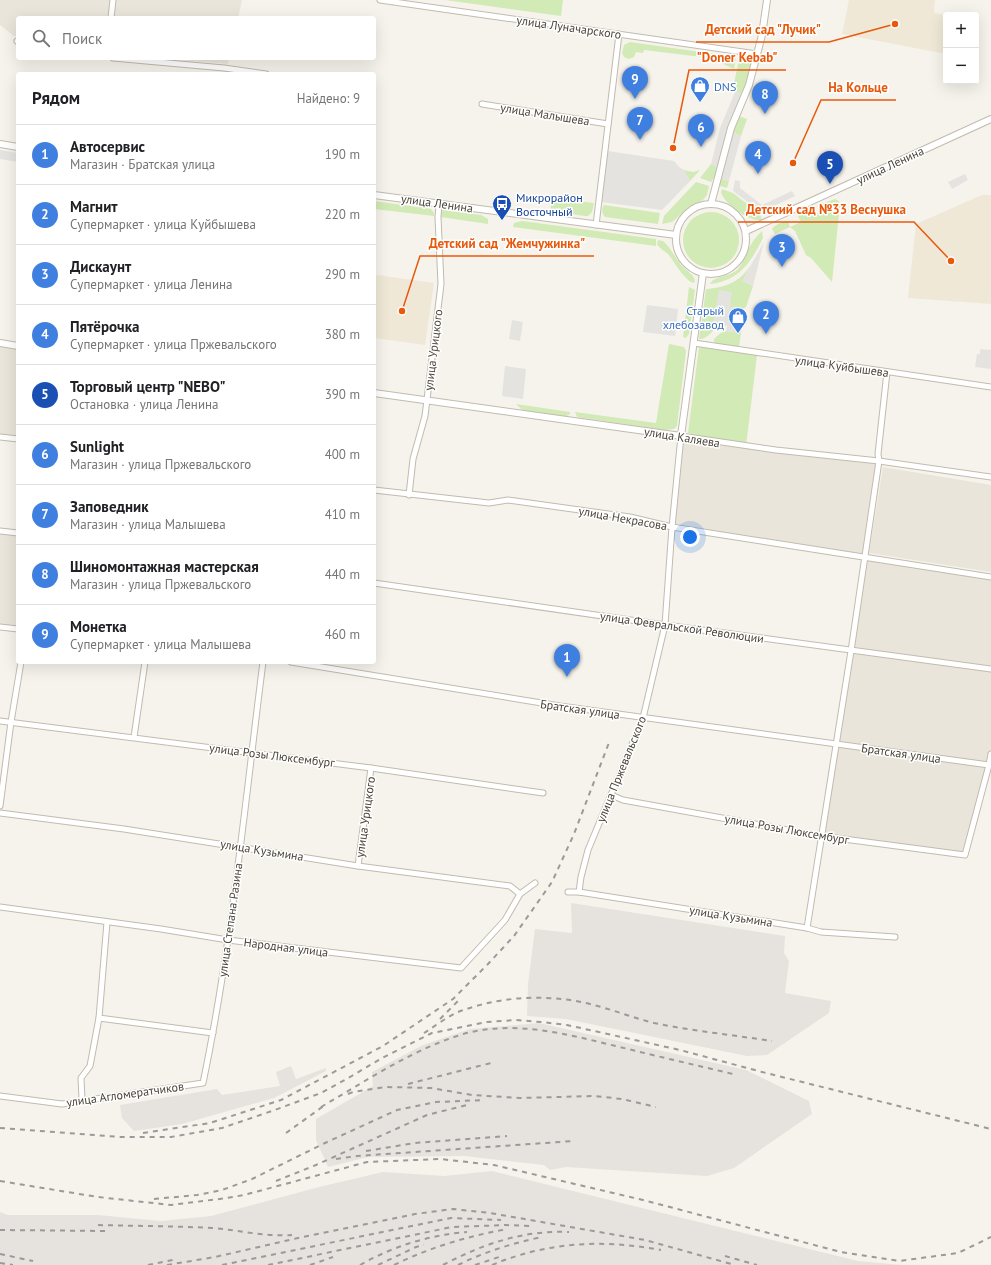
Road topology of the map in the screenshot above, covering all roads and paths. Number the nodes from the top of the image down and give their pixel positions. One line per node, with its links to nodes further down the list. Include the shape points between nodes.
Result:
1 (113, 0): 4 (street)
2 (380, 0): 5 (street, улица Луначарского)
3 (767, 0): 6 (street)
4 (111, 16)
5 (619, 34): 6 (street, улица Луначарского); 12 (street)
6 (757, 54): 17 (street, via 749,85 731,128)
7 (130, 60): 8 (street)
8 (224, 71): 9 (street)
9 (238, 72)
10 (482, 104): 12 (street, улица Малышева)
11 (991, 118): 19 (street, улица Ленина)
12 (608, 124): 18 (street)
13 (0, 144): 14 (street)
14 (16, 147)
15 (376, 195): 16 (street, улица Ленина)
16 (439, 203): 18 (street, улица Ленина); 28 (street, улица Урицкого, via 440,284)
17 (711, 204): 19 (street, via 733,211); 20 (street, via 699,206 689,212 681,220)
18 (596, 225): 20 (street, улица Ленина)
19 (746, 231): 21 (street, via 745,248 737,263 723,272)
20 (676, 235): 21 (street, via 677,248 682,259 690,267)
21 (703, 273): 23 (street, улица Пржевальского)
22 (0, 343): 24 (street)
23 (694, 343): 25 (street, улица Куйбышева); 29 (street, улица Пржевальского)
24 (16, 346)
25 (887, 372): 26 (street, улица Куйбышева); 32 (street)
26 (991, 387)
27 (376, 393): 28 (street, улица Каляева)
28 (427, 400): 29 (street, улица Каляева); 35 (street, улица Урицкого, via 413,459)
29 (682, 436): 32 (street, улица Каляева, via 776,450); 36 (street, улица Пржевальского)
30 (0, 437): 31 (street)
31 (16, 439)
32 (879, 461): 33 (street, улица Каляева); 39 (street)
33 (991, 477)
34 (376, 490): 35 (street, улица Некрасова)
35 (408, 495): 36 (street, улица Некрасова, via 489,504 508,500 630,517)
36 (672, 527): 39 (street, улица Некрасова); 42 (street, улица Пржевальского)
37 (0, 531): 38 (street)
38 (16, 534)
39 (865, 557): 40 (street, улица Некрасова); 45 (street)
40 (991, 577)
41 (376, 583): 42 (street, улица Февральской Революции)
42 (665, 626): 45 (street, улица Февральской Революции); 51 (street, улица Пржевальского)
43 (0, 627): 44 (street)
44 (16, 629)
45 (851, 651): 50 (street, улица Февральской Революции); 55 (street)
46 (21, 664): 53 (street)
47 (145, 664): 54 (street)
48 (263, 664): 56 (street, улица Степана Разина)
49 (303, 664): 51 (street, Братская улица)
50 (991, 669)
51 (643, 718): 55 (street, Братская улица); 61 (street, улица Пржевальского)
52 (0, 721): 53 (street, улица Розы Люксембург)
53 (11, 722): 54 (street, улица Розы Люксембург); 62 (street)
54 (134, 737): 56 (street, улица Розы Люксембург)
55 (836, 744): 58 (street, Братская улица); 64 (street)
56 (252, 754): 59 (street, улица Розы Люксембург); 65 (street, улица Степана Разина)
57 (991, 754): 58 (street)
58 (989, 765): 64 (street, улица Розы Люксембург, via 965,855)
59 (371, 768): 60 (street, улица Розы Люксембург); 66 (street, улица Урицкого)
60 (543, 793)
61 (611, 794): 64 (street, улица Розы Люксембург, via 623,800); 69 (street, улица Пржевальского, via 588,850)
62 (0, 806)
63 (0, 813): 65 (street, улица Кузьмина)
64 (821, 836): 73 (street)
65 (241, 846): 66 (street, улица Кузьмина); 75 (street, улица Степана Разина)
66 (358, 866): 70 (street, улица Кузьмина, via 510,886)
67 (535, 883): 70 (street, Народная улица)
68 (568, 892): 69 (street, улица Кузьмина)
69 (579, 892): 73 (street, улица Кузьмина)
70 (520, 894): 75 (street, Народная улица, via 505,920 460,968)
71 (0, 907): 72 (street, Народная улица)
72 (107, 922): 75 (street, Народная улица); 76 (street)
73 (807, 928): 74 (street, улица Кузьмина, via 820,932)
74 (895, 937)
75 (228, 940): 77 (street, улица Степана Разина)
76 (98, 1018): 77 (street); 80 (street, via 90,1066 81,1078)
77 (213, 1033): 78 (street, улица Степана Разина)
78 (203, 1082): 80 (street, улица Агломератчиков)
79 (0, 1096): 80 (street, улица Агломератчиков, via 62,1104)
80 (82, 1100)

